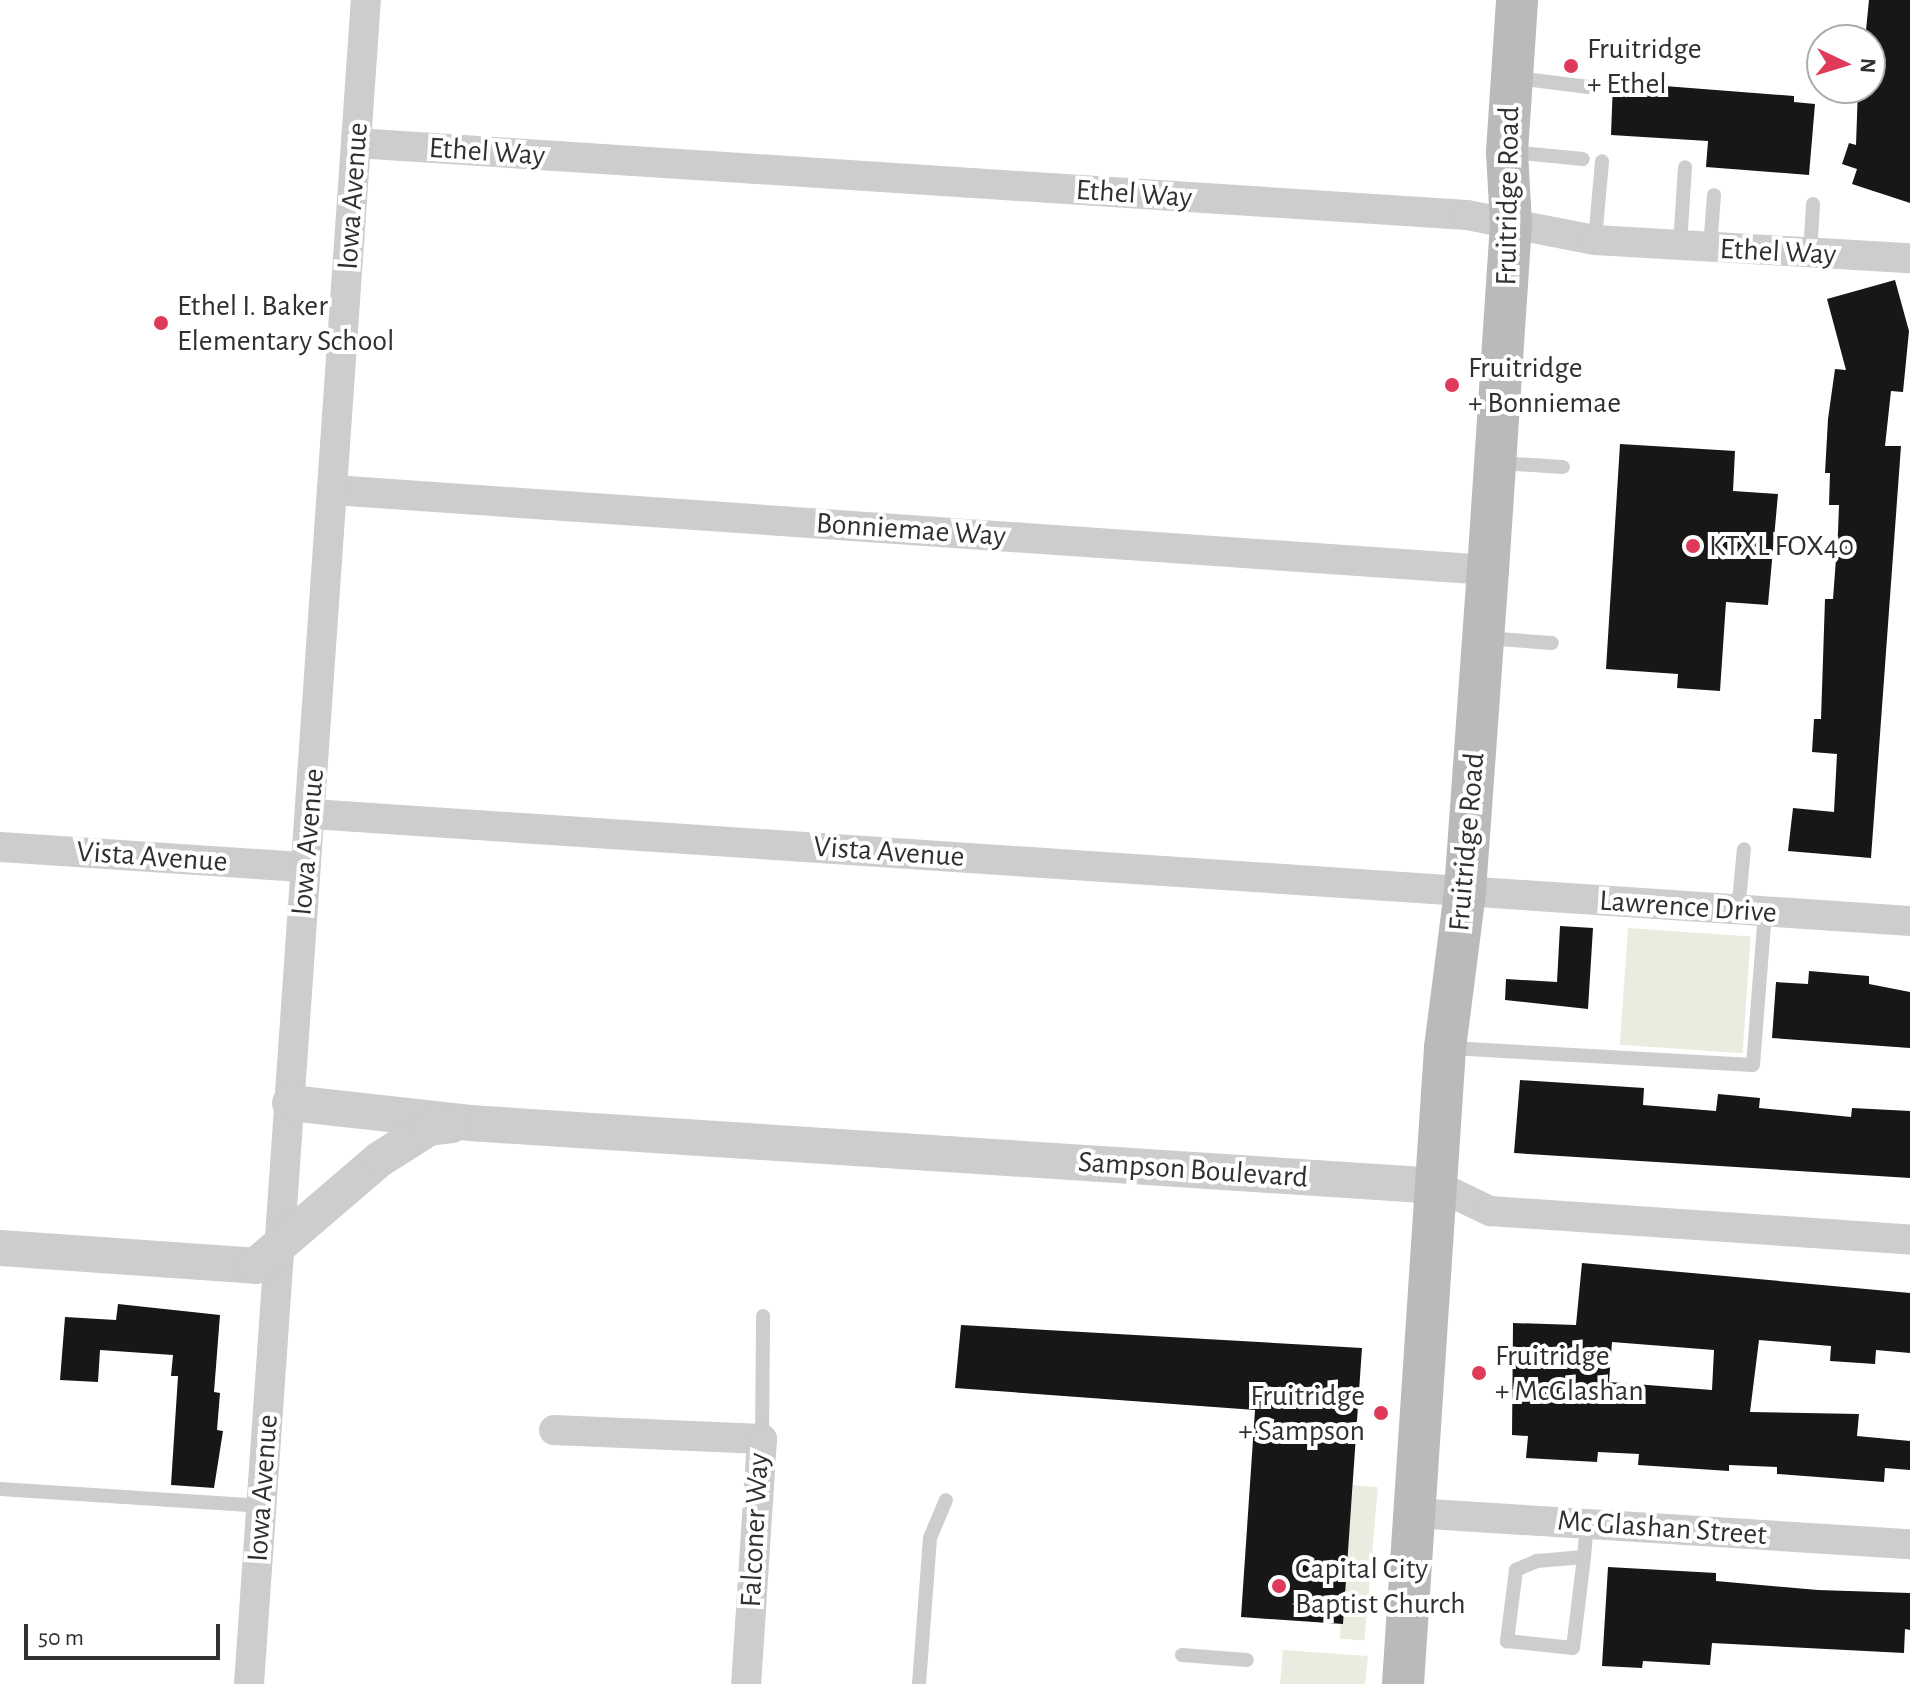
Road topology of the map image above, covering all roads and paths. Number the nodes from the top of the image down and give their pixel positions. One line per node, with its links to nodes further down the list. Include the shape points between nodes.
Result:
1 (366, 0): 5 (street, Iowa Avenue)
2 (1517, 0): 3 (main road, Fruitridge Road)
3 (1511, 77): 4 (lane); 6 (main road, Fruitridge Road)
4 (1588, 87)
5 (356, 143): 12 (street, Ethel Way, via 1467,215); 19 (street, Iowa Avenue)
6 (1507, 152): 7 (lane); 12 (main road, Fruitridge Road)
7 (1583, 159)
8 (1602, 161): 13 (lane)
9 (1685, 167): 14 (lane)
10 (1714, 195): 14 (lane)
11 (1813, 204): 15 (lane)
12 (1511, 224): 13 (street, Ethel Way); 17 (main road, Fruitridge Road)
13 (1595, 240): 14 (street, Ethel Way)
14 (1695, 247): 15 (street, Ethel Way)
15 (1810, 256): 16 (street, Ethel Way)
16 (1910, 258)
17 (1495, 462): 18 (lane); 20 (main road, Fruitridge Road)
18 (1563, 467)
19 (333, 490): 20 (street, Bonniemae Way); 23 (street, Iowa Avenue)
20 (1488, 570): 21 (main road, Fruitridge Road)
21 (1483, 638): 22 (lane); 27 (main road, Fruitridge Road)
22 (1552, 643)
23 (312, 814): 26 (street, Iowa Avenue); 27 (street, Vista Avenue)
24 (0, 847): 26 (street, Vista Avenue)
25 (1744, 849): 28 (lane)
26 (305, 867): 31 (street, Iowa Avenue)
27 (1465, 891): 28 (street, Lawrence Drive); 30 (main road, Fruitridge Road)
28 (1751, 912): 29 (street, Lawrence Drive); 30 (lane, via 1753,1065)
29 (1910, 921)
30 (1445, 1048): 33 (main road, Fruitridge Road)
31 (290, 1103): 32 (street, Sampson Boulevard); 36 (street, Iowa Avenue)
32 (470, 1123): 33 (street, Sampson Boulevard); 36 (street, Sampson Boulevard, via 429,1128 380,1159)
33 (1438, 1186): 34 (street, Sampson Boulevard, via 1490,1211); 43 (main road, Fruitridge Road)
34 (1910, 1240)
35 (0, 1248): 36 (street, Sampson Boulevard, via 255,1266)
36 (278, 1252): 42 (street, Iowa Avenue)
37 (763, 1316): 39 (lane)
38 (554, 1430): 39 (street, Falconer Way)
39 (762, 1439): 50 (street, Falconer Way)
40 (0, 1489): 42 (lane)
41 (946, 1500): 51 (lane, via 930,1538)
42 (262, 1506): 49 (street, Iowa Avenue)
43 (1413, 1513): 44 (street, Mc Glashan Street); 52 (main road, Fruitridge Road)
44 (1587, 1524): 45 (street, Mc Glashan Street); 46 (lane)
45 (1910, 1544)
46 (1584, 1557): 46 (lane, via 1573,1648 1507,1641 1516,1570 1537,1561)
47 (1182, 1655): 48 (lane)
48 (1247, 1660)
49 (249, 1684)
50 (746, 1684)
51 (919, 1684)
52 (1403, 1684)

